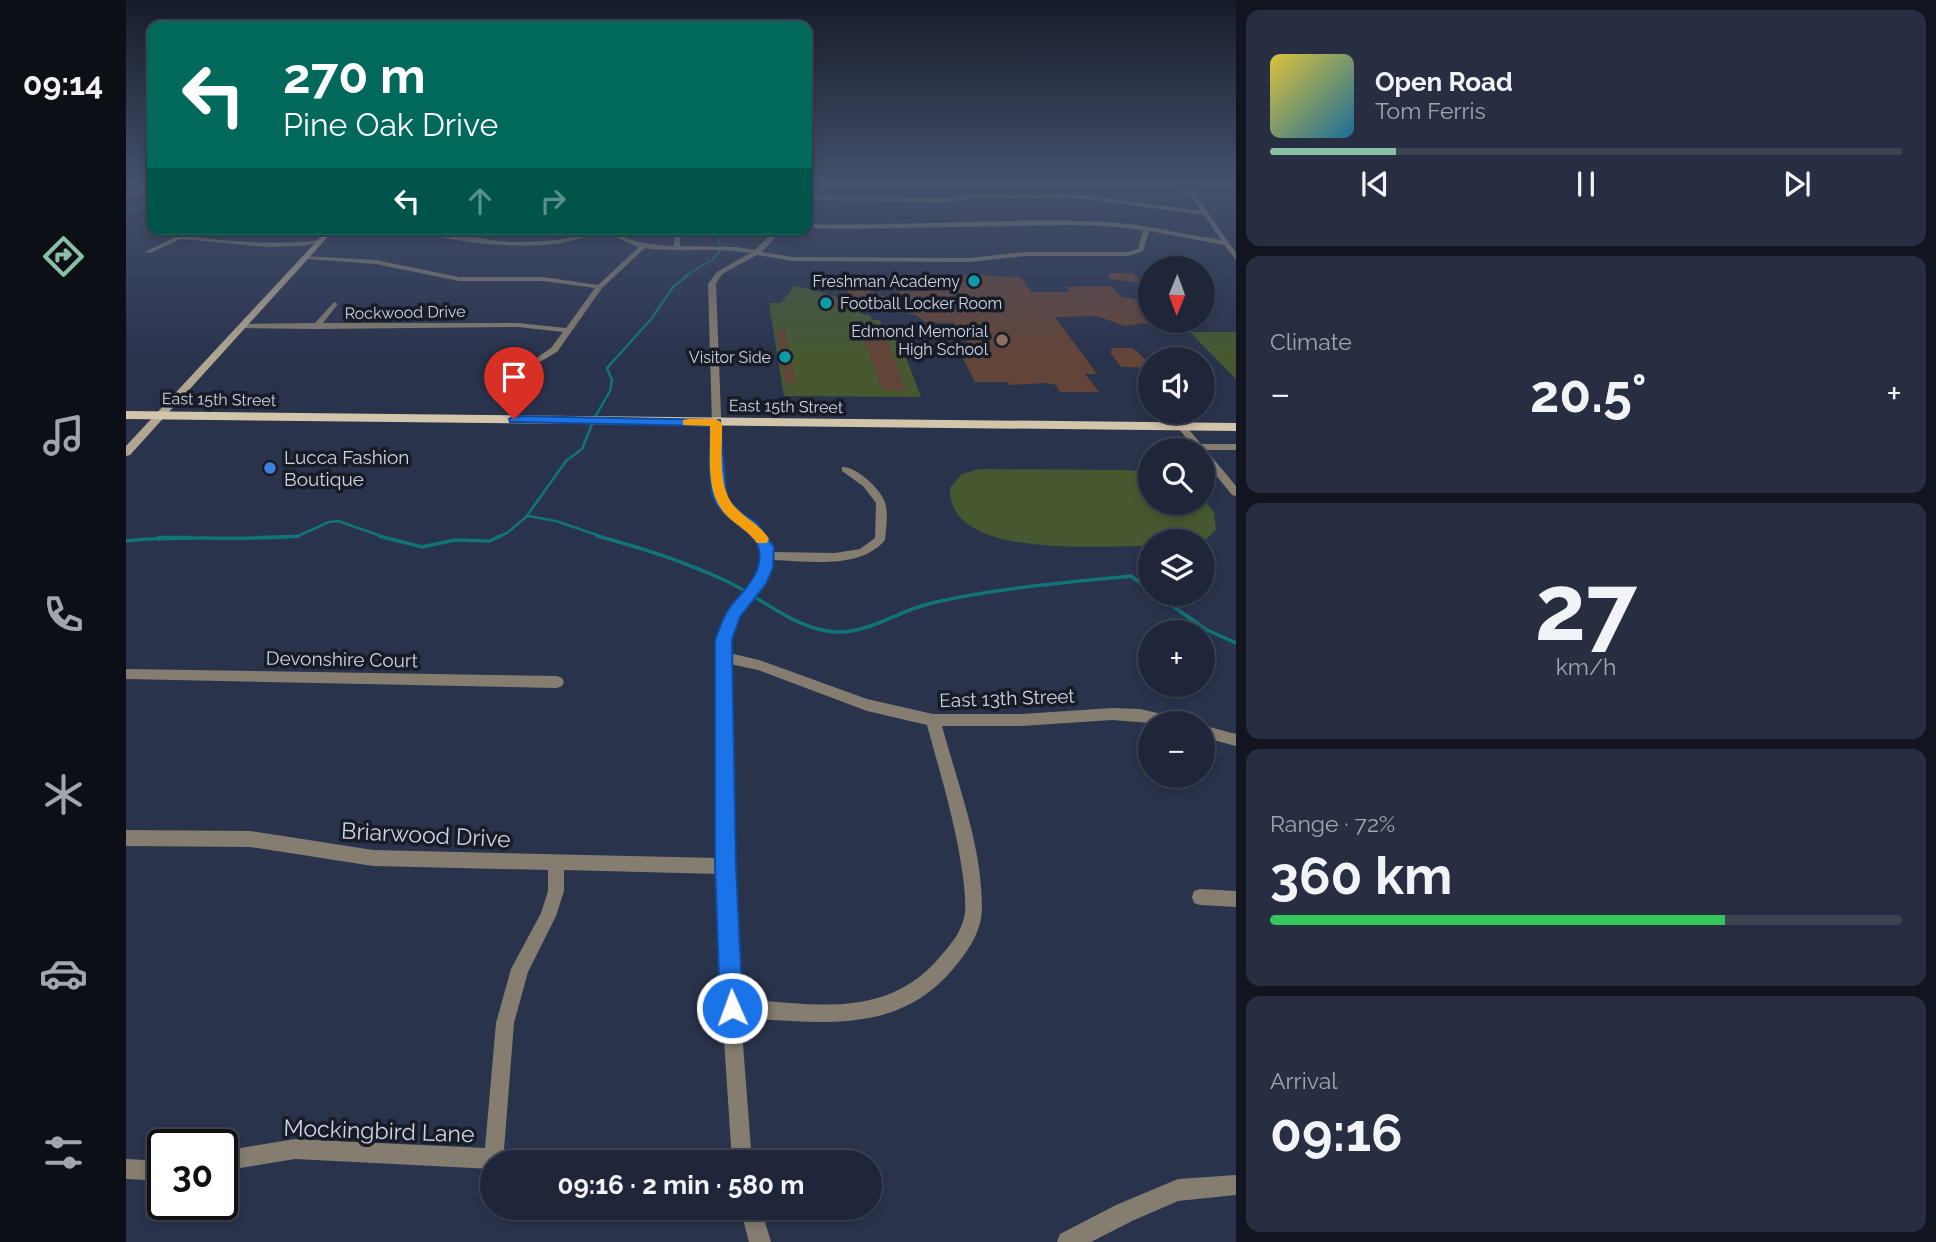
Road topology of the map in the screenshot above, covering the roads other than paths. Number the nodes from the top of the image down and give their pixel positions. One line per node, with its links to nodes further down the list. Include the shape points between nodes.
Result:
1 (171, 242): 14 (street)
2 (230, 242): 3 (street)
3 (320, 242): 16 (street)
4 (475, 242): 5 (street)
5 (555, 242)
6 (635, 242): 12 (street)
7 (677, 242): 13 (street)
8 (770, 242): 15 (street)
9 (1142, 242): 15 (street, via 1140,250 1124,254 1025,254 969,260 793,259)
10 (1220, 242): 11 (street)
11 (1226, 243): 17 (street)
12 (644, 246): 13 (street); 18 (street)
13 (677, 248): 15 (street)
14 (148, 252)
15 (756, 252): 26 (street, via 712,281)
16 (307, 257): 18 (street, via 360,259 459,279 550,280); 20 (street)
17 (1236, 258)
18 (600, 287): 22 (street)
19 (334, 304): 21 (street)
20 (243, 326): 21 (street, Rockwood Drive); 25 (street)
21 (316, 327): 22 (street, Rockwood Drive, via 518,325)
22 (568, 330): 23 (street, via 554,350)
23 (538, 361)
24 (126, 415): 25 (main road, East 15th Street)
25 (161, 415): 26 (main road, East 15th Street); 32 (street)
26 (716, 423): 27 (main road, East 15th Street); 36 (street, via 721,500 761,537)
27 (1182, 427): 28 (main road, East 15th Street); 29 (street)
28 (1236, 428)
29 (1192, 438)
30 (1236, 447): 31 (street)
31 (1215, 448)
32 (126, 453)
33 (1215, 467): 35 (street)
34 (845, 469): 36 (street, via 867,484 881,503 880,540 863,553 835,557)
35 (1236, 493)
36 (768, 556): 37 (street, via 758,584 727,628)
37 (723, 657): 41 (street, East 13th Street, via 759,665 867,705); 46 (street)
38 (126, 674): 39 (street, Devonshire Court)
39 (557, 682)
40 (1138, 715): 41 (street, East 13th Street)
41 (933, 720): 49 (street, via 970,860 973,892 971,927 954,954 936,977 910,998 863,1011)
42 (1215, 735): 43 (street)
43 (1235, 742)
44 (126, 838): 45 (street, Briarwood Drive, via 250,839 373,858)
45 (556, 864): 46 (street, Briarwood Drive); 50 (street, via 556,891 548,916 520,969 505,1023)
46 (726, 866): 49 (street)
47 (1200, 897): 48 (street)
48 (1236, 899)
49 (732, 1008): 51 (street)
50 (495, 1150)
51 (741, 1150)
52 (238, 1158): 53 (street, Mockingbird Lane, via 295,1149)
53 (480, 1158)
54 (126, 1169): 55 (street)
55 (147, 1170)
56 (1236, 1185): 59 (street, via 1178,1190)
57 (754, 1220): 58 (street)
58 (760, 1242)
59 (1068, 1242)

